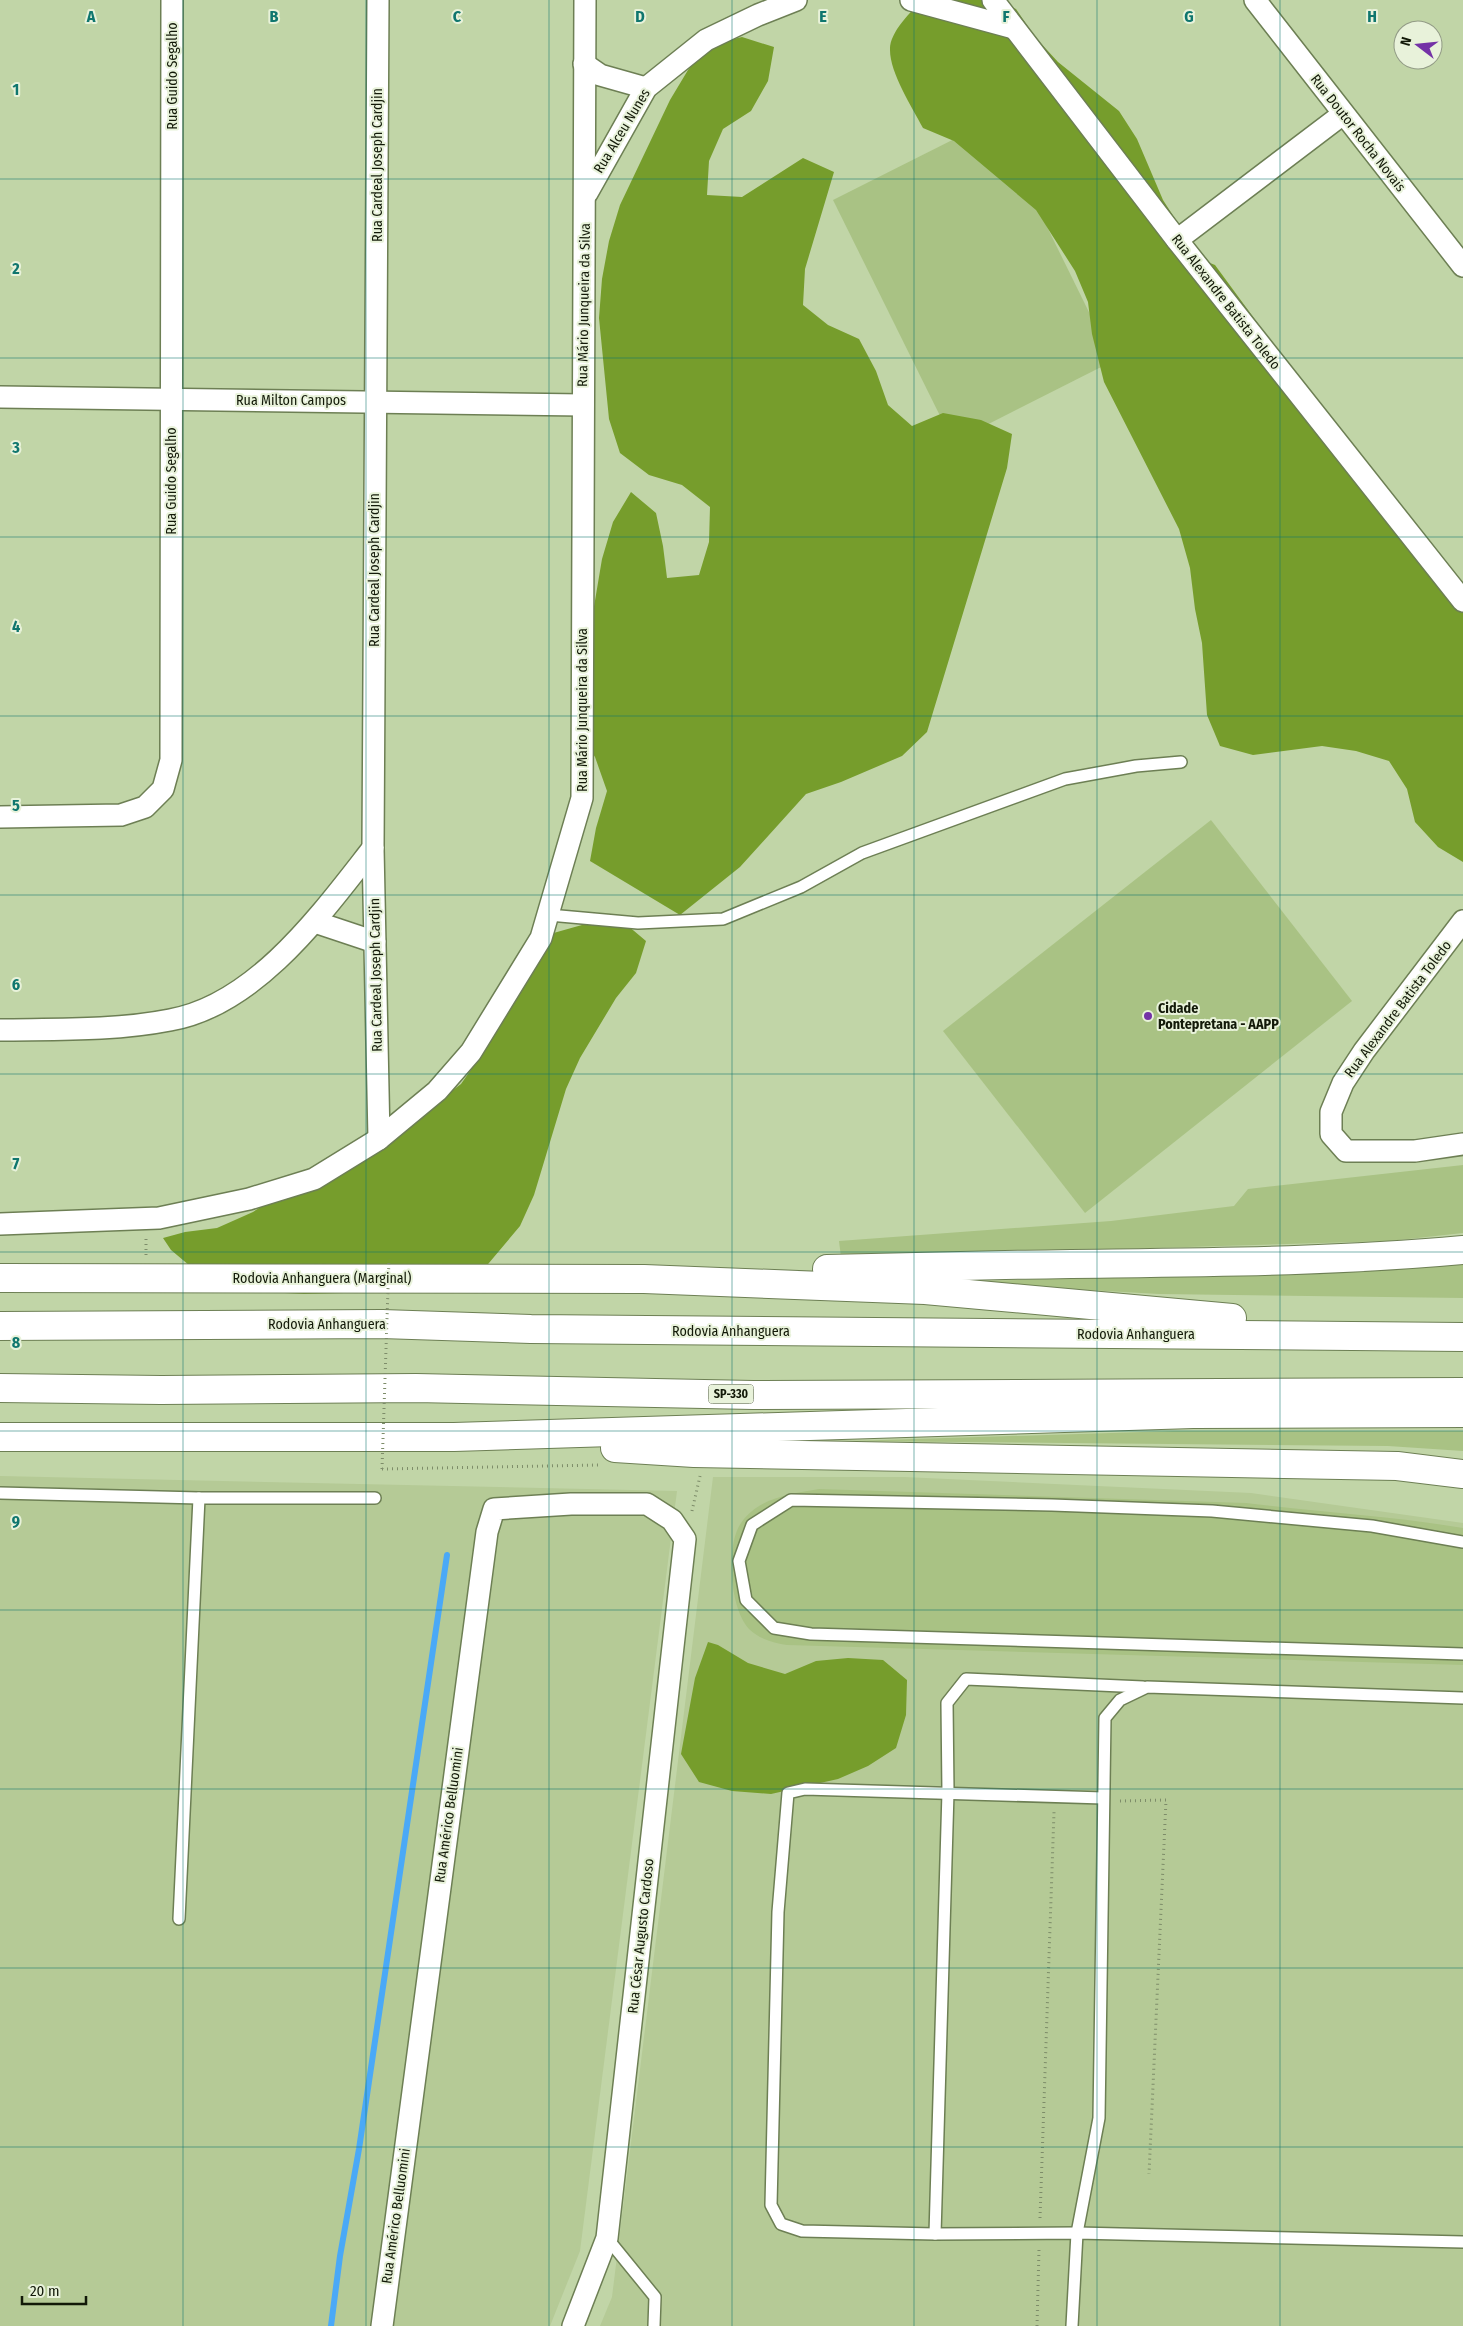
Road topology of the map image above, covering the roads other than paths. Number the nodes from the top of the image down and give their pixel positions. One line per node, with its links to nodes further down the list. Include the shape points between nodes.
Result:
1 (172, 0): 16 (street, Rua Guido Segalho)
2 (378, 0): 17 (street, Rua Cardeal Joseph Cardjin)
3 (585, 0): 9 (street, Rua Mário Junqueira da Silva)
4 (796, 0): 10 (street, Rua Alceu Nunes, via 706,40)
5 (911, 0): 8 (street)
6 (993, 0): 8 (street, Rua Alexandre Batista Toledo)
7 (1255, 0): 11 (street, Rua Doutor Rocha Novais)
8 (1014, 28): 13 (street, Rua Alexandre Batista Toledo)
9 (584, 64): 10 (street, via 600,75); 12 (street, Rua Mário Junqueira da Silva)
10 (646, 88): 12 (street, Rua Alceu Nunes)
11 (1343, 114): 13 (street); 14 (street, Rua Doutor Rocha Novais)
12 (585, 196): 18 (street, Rua Mário Junqueira da Silva)
13 (1178, 240): 19 (street, Rua Alexandre Batista Toledo)
14 (1463, 266)
15 (0, 397): 16 (street, Rua Milton Campos)
16 (171, 399): 17 (street, Rua Milton Campos); 21 (street, Rua Guido Segalho, via 171,760 163,789 145,807 121,815)
17 (375, 400): 18 (street, Rua Milton Campos); 22 (street, Rua Cardeal Joseph Cardjin)
18 (583, 405): 23 (street, Rua Mário Junqueira da Silva, via 582,798)
19 (1463, 601)
20 (1180, 762): 23 (lane, via 1065,779 862,853 801,887 723,919 638,923)
21 (0, 817)
22 (373, 848): 24 (street); 26 (street, Rua Cardeal Joseph Cardjin)
23 (549, 915): 28 (street, Rua Mário Junqueira da Silva, via 541,938 471,1052 437,1091)
24 (315, 922): 26 (street); 27 (street, via 258,976 215,1005 172,1020 91,1029)
25 (1460, 928): 29 (street, Rua Alexandre Batista Toledo, via 1342,1083 1331,1112 1330,1134 1346,1151 1416,1151)
26 (375, 942): 28 (street, Rua Cardeal Joseph Cardjin)
27 (0, 1030)
28 (379, 1140): 30 (street, Rua Mário Junqueira da Silva, via 314,1179 249,1199 159,1218)
29 (1463, 1144)
30 (0, 1224)
31 (1463, 1250): 33 (highway, via 1401,1256 1205,1263 762,1271)
32 (0, 1278): 33 (highway, Rodovia Anhanguera (Marginal))
33 (644, 1279): 35 (highway, via 925,1290 1221,1318 1342,1322)
34 (0, 1326): 35 (highway, Rodovia Anhanguera, via 382,1324 541,1329)
35 (1461, 1336)
36 (0, 1388): 37 (highway, SP-330, via 416,1388 753,1395)
37 (1463, 1392)
38 (1463, 1413): 40 (highway, via 1193,1414)
39 (0, 1437): 40 (highway)
40 (454, 1437): 41 (highway, via 694,1452 1397,1466)
41 (1463, 1474)
42 (0, 1492): 43 (lane)
43 (199, 1498): 44 (lane); 52 (lane)
44 (375, 1498)
45 (685, 1539): 55 (street, Rua César Augusto Cardoso); 57 (street, Rua Américo Belluomini, via 672,1520 648,1504 494,1509 487,1532)
46 (1463, 1542): 47 (lane, via 1372,1526 1212,1511 791,1500 752,1525 739,1561 746,1600 774,1628 811,1634)
47 (1463, 1654)
48 (1147, 1687): 49 (lane); 50 (lane, via 966,1680 947,1703); 51 (lane, via 1120,1700 1105,1718)
49 (1463, 1698)
50 (948, 1792): 51 (lane); 53 (lane); 53 (lane, via 805,1789 788,1793 778,1912 771,2205 781,2224 802,2230)
51 (1103, 1798): 54 (lane, via 1100,2118)
52 (179, 1919)
53 (935, 2234): 54 (lane)
54 (1077, 2234): 56 (lane); 60 (lane)
55 (607, 2238): 58 (street, Rua César Augusto Cardoso); 59 (lane, via 655,2297)
56 (1463, 2242)
57 (382, 2326)
58 (573, 2326)
59 (654, 2326)
60 (1072, 2326)

